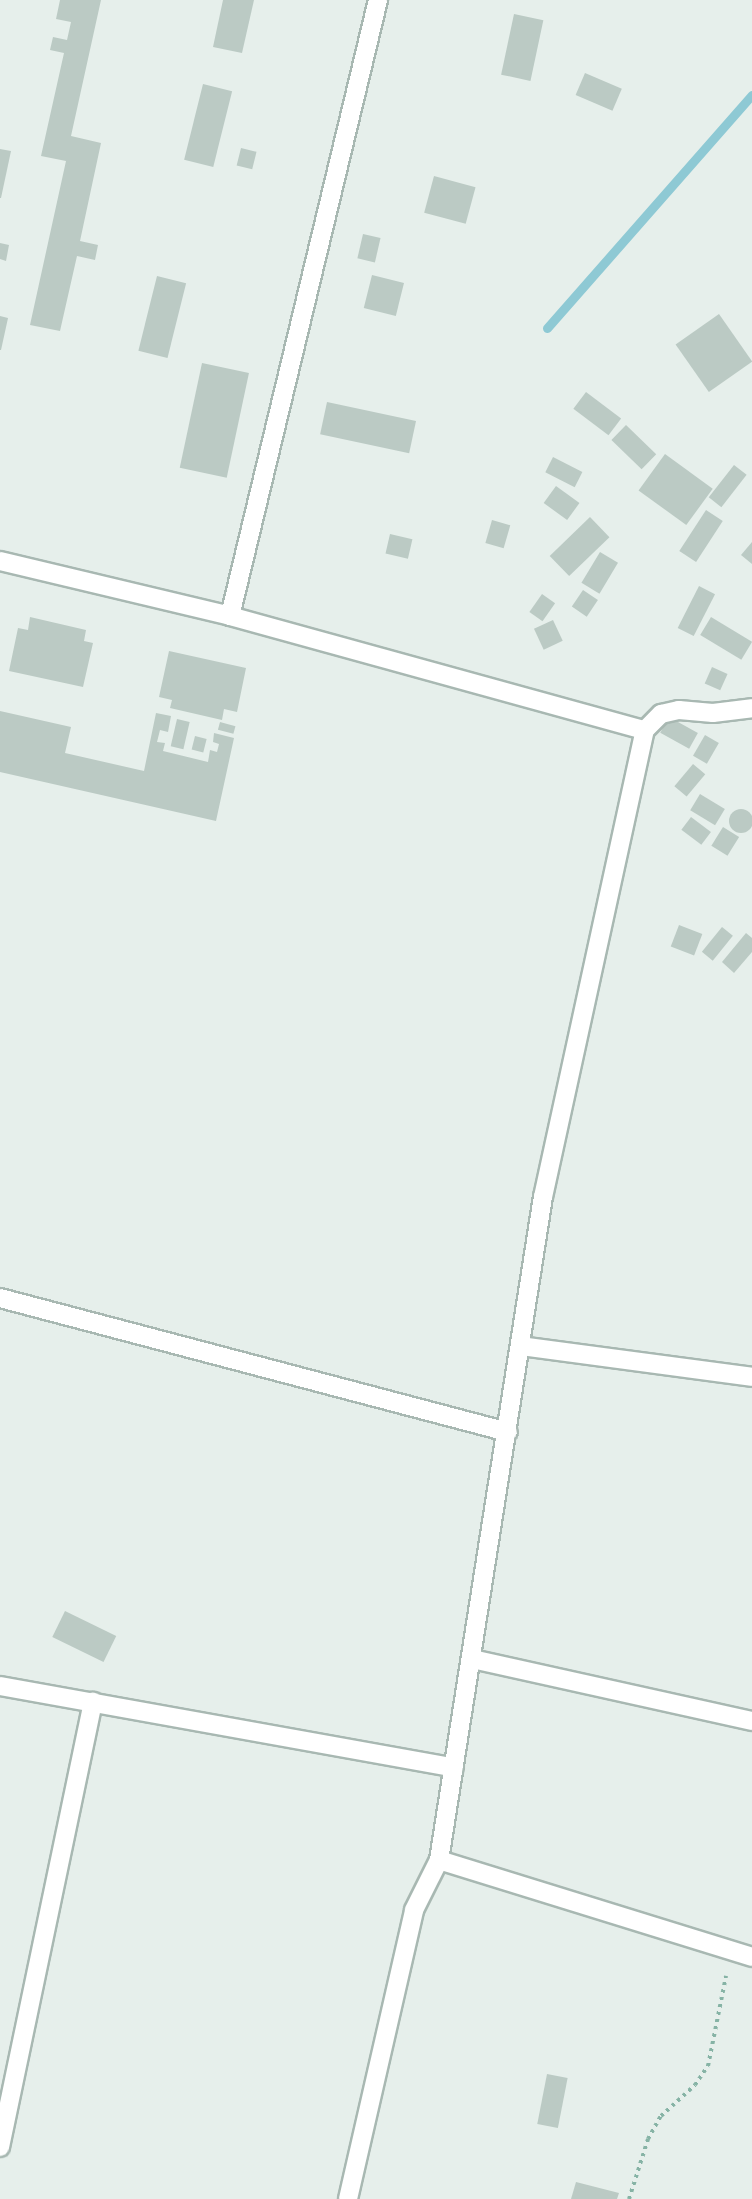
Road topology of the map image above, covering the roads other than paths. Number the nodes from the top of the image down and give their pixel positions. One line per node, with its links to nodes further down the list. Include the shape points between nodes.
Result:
1 (378, 0): 3 (street)
2 (0, 561): 3 (street)
3 (230, 616): 5 (street)
4 (752, 708): 5 (street, via 713,713 679,710 661,714)
5 (645, 730): 7 (street, via 543,1197)
6 (0, 1298): 9 (street)
7 (521, 1346): 8 (street); 9 (street)
8 (752, 1377)
9 (508, 1432): 10 (street)
10 (472, 1659): 13 (street); 14 (street)
11 (0, 1686): 12 (street)
12 (93, 1702): 14 (street); 17 (street)
13 (752, 1721)
14 (454, 1768): 15 (street)
15 (439, 1860): 16 (street); 18 (street, via 414,1911)
16 (752, 1957)
17 (0, 2147)
18 (348, 2199)

